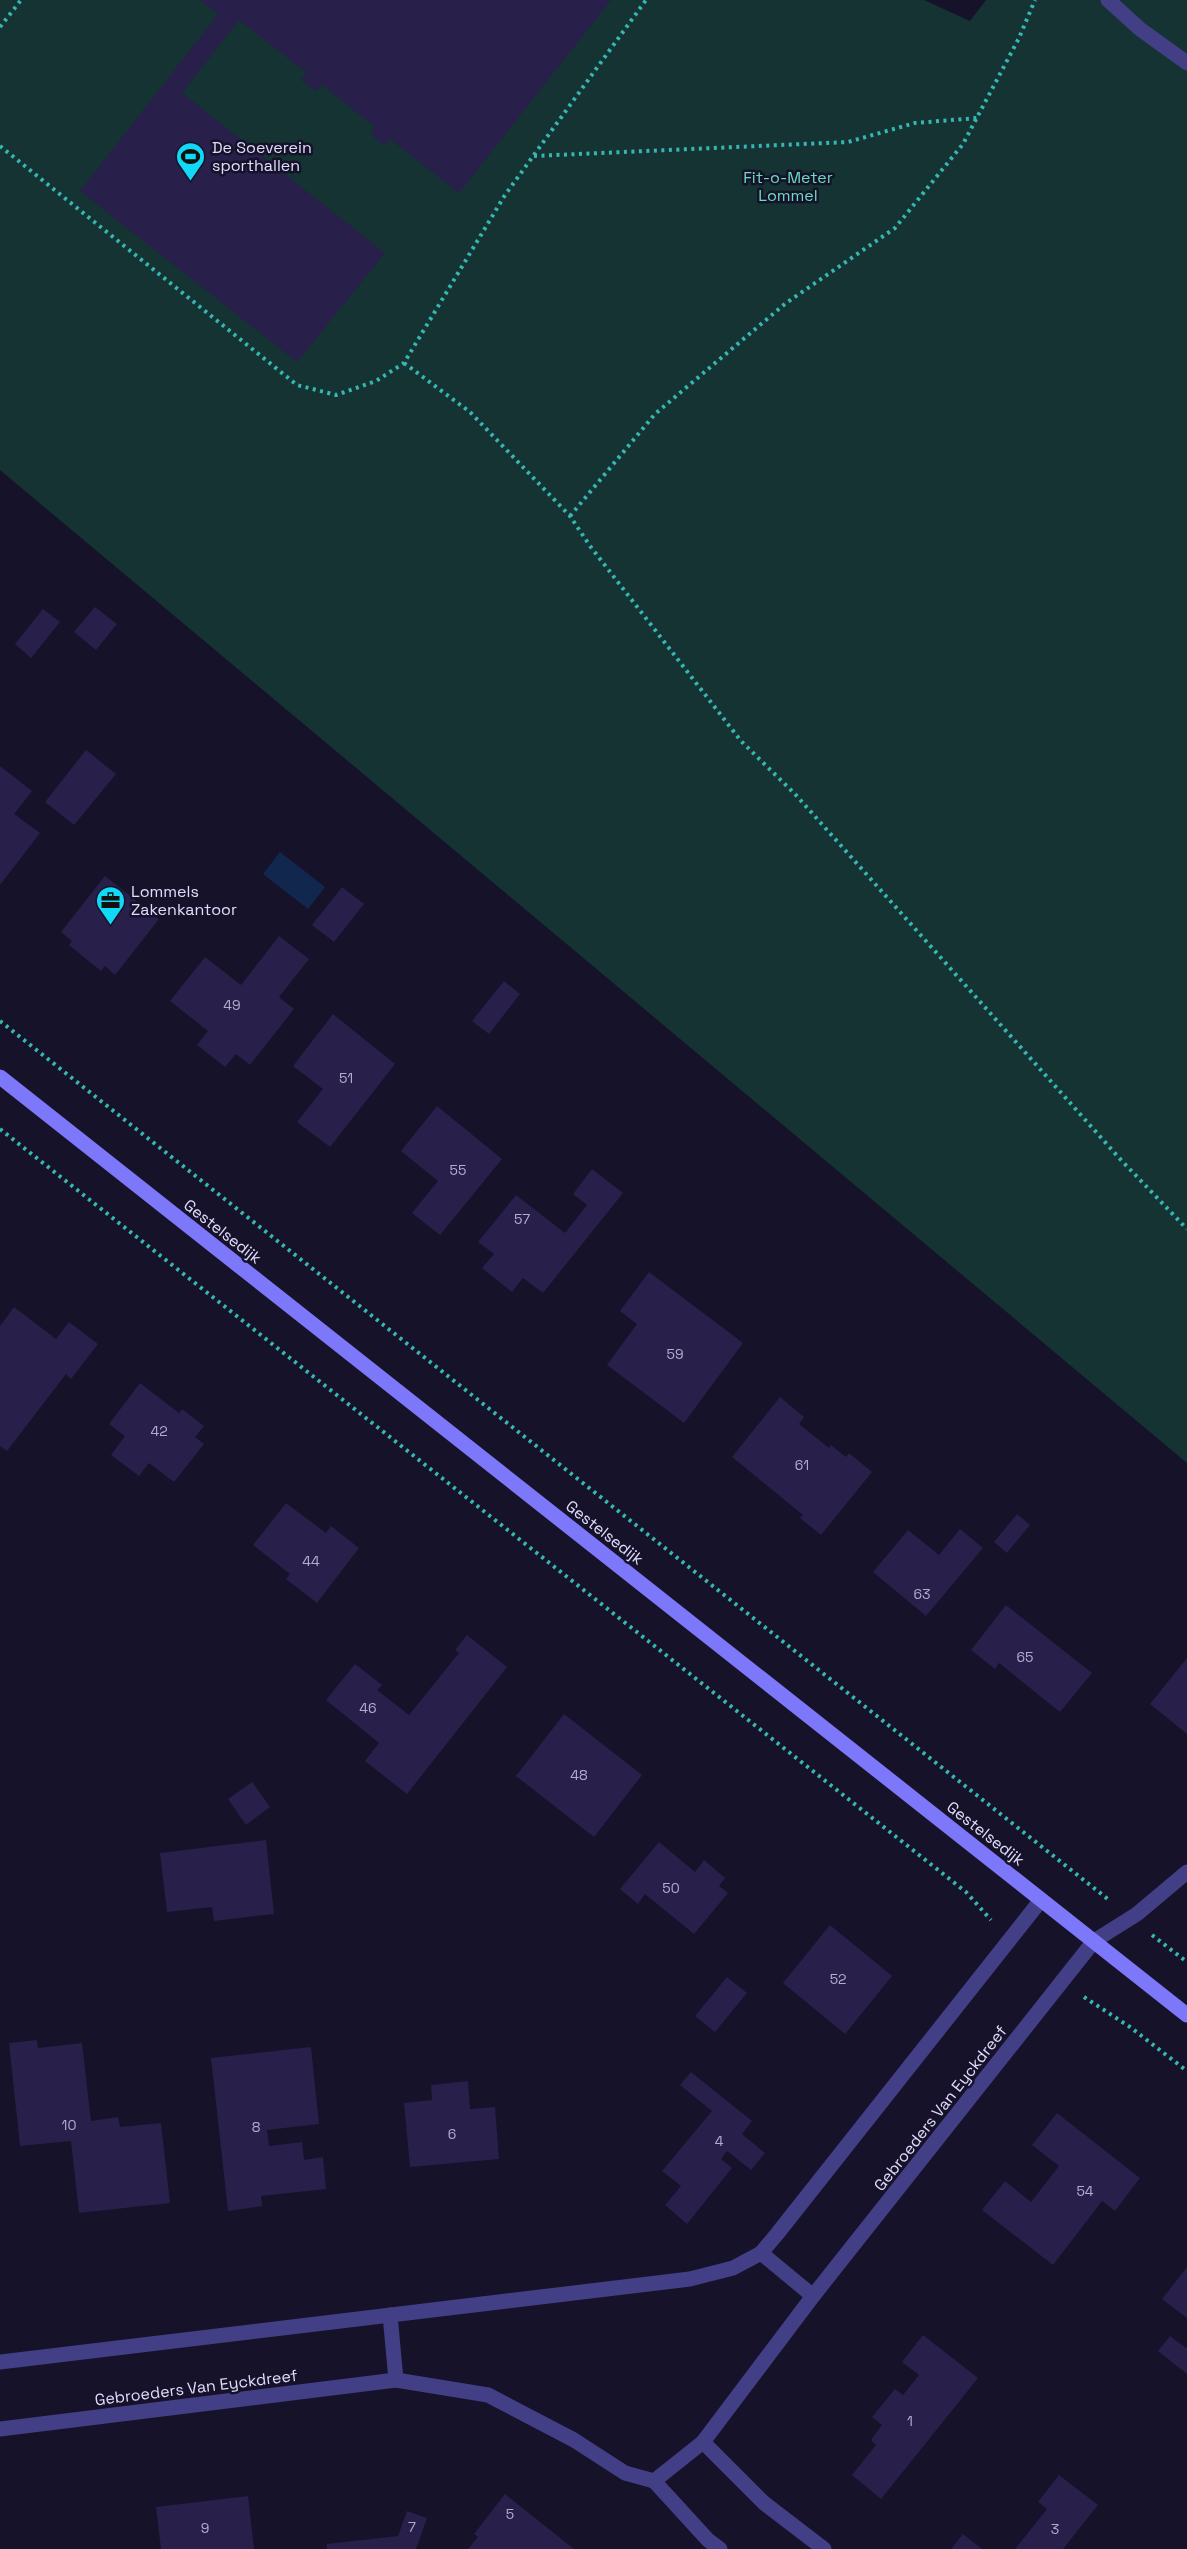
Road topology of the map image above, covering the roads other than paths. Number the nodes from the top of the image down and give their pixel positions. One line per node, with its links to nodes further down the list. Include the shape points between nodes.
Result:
1 (1108, 0): 2 (street)
2 (1187, 63)
3 (0, 1077): 5 (main road, Gestelsedijk)
4 (1187, 1872): 6 (street, via 1132,1918)
5 (1041, 1900): 6 (main road, Gestelsedijk); 8 (street)
6 (1094, 1941): 7 (main road, Gestelsedijk); 9 (street, Gebroeders Van Eyckdreef)
7 (1187, 2015)
8 (761, 2253): 9 (street); 10 (street, via 733,2268 690,2279)
9 (813, 2296): 14 (street, Gebroeders Van Eyckdreef)
10 (390, 2315): 11 (street); 12 (street)
11 (0, 2362)
12 (396, 2380): 13 (street, Gebroeders Van Eyckdreef); 15 (street, Gebroeders Van Eyckdreef, via 488,2395 574,2440 625,2473)
13 (0, 2429)
14 (703, 2442): 15 (street, Gebroeders Van Eyckdreef); 17 (street, via 764,2503)
15 (654, 2481): 16 (street)
16 (720, 2549)
17 (824, 2549)

